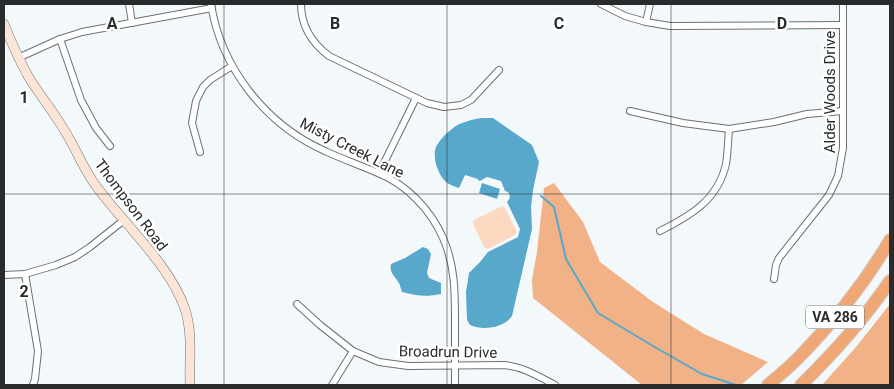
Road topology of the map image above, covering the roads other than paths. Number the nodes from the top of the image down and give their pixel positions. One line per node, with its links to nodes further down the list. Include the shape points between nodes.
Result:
1 (129, 4): 8 (street)
2 (301, 4): 15 (street, via 305,27 320,50 338,62)
3 (601, 4): 7 (street)
4 (650, 4): 7 (street)
5 (843, 4): 10 (street, Alder Woods Drive)
6 (212, 6): 8 (street); 13 (street, Misty Creek Lane)
7 (646, 22): 10 (street, via 670,26)
8 (132, 23): 11 (street)
9 (4, 24): 12 (street, Thompson Road)
10 (843, 25): 17 (street, Alder Woods Drive)
11 (60, 39): 12 (street); 19 (street, via 81,100)
12 (18, 58): 22 (street, Thompson Road, via 90,176)
13 (232, 66): 20 (street, via 210,80 196,100 192,123); 21 (street, Misty Creek Lane, via 265,110 292,133 324,151)
14 (499, 70): 15 (street, via 476,97 462,105 438,107)
15 (416, 98): 21 (street)
16 (630, 111): 18 (street, via 690,124)
17 (843, 111): 18 (street); 27 (street, Alder Woods Drive, via 843,155 836,182 779,258)
18 (729, 128): 23 (street, via 726,163 715,189 692,214)
19 (110, 146)
20 (200, 152)
21 (379, 173): 31 (street, Misty Creek Lane, via 424,207 448,250 455,287)
22 (124, 220): 25 (street, via 75,257); 33 (street, Thompson Road, via 166,274 186,312)
23 (660, 231)
24 (890, 240): 37 (highway, VA 286, via 837,316)
25 (25, 274): 26 (street); 32 (street, via 38,351)
26 (4, 275)
27 (774, 279)
28 (890, 281): 38 (highway, VA 286, via 845,340)
29 (297, 304): 30 (street, Broadrun Drive)
30 (353, 351): 31 (street, Broadrun Drive, via 386,363); 34 (street)
31 (455, 365): 35 (street, Misty Creek Lane); 36 (street, Broadrun Drive, via 514,366)
32 (33, 385)
33 (190, 385)
34 (332, 385)
35 (455, 385)
36 (555, 385)
37 (768, 385)
38 (801, 385)

